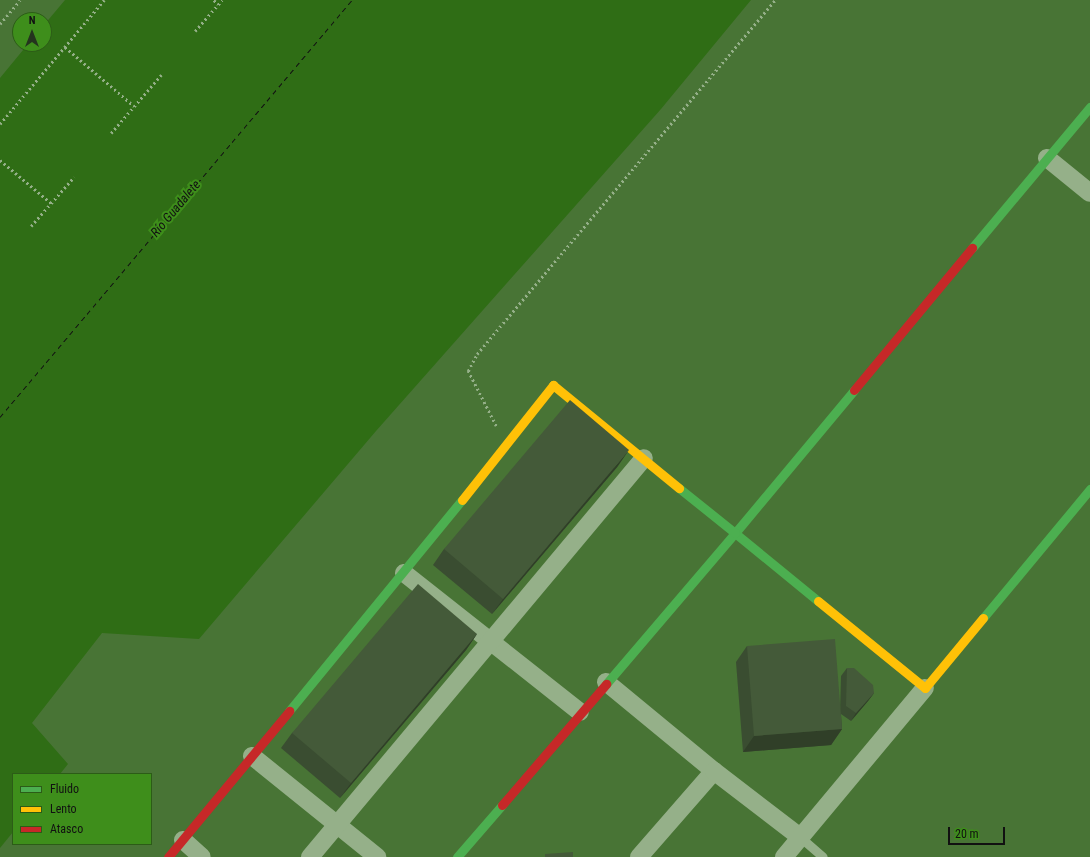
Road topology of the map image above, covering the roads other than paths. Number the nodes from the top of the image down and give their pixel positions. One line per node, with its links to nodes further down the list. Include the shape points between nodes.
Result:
1 (1090, 107): 2 (street)
2 (1047, 158): 3 (street); 6 (street)
3 (1090, 193)
4 (644, 458): 6 (street); 7 (street, via 553,385); 8 (street)
5 (1090, 488): 10 (street)
6 (735, 533): 9 (street); 10 (street)
7 (404, 573): 8 (street); 12 (street)
8 (490, 642): 11 (street); 14 (street)
9 (606, 682): 11 (street); 13 (street)
10 (925, 688): 15 (street)
11 (580, 712): 21 (street)
12 (252, 756): 14 (street); 16 (street)
13 (714, 771): 15 (street); 22 (street)
14 (338, 824): 19 (street); 20 (street)
15 (800, 837): 23 (street); 24 (lane)
16 (183, 840): 17 (street); 18 (street)
17 (168, 857)
18 (202, 857)
19 (310, 857)
20 (377, 857)
21 (457, 857)
22 (639, 857)
23 (784, 857)
24 (823, 857)

